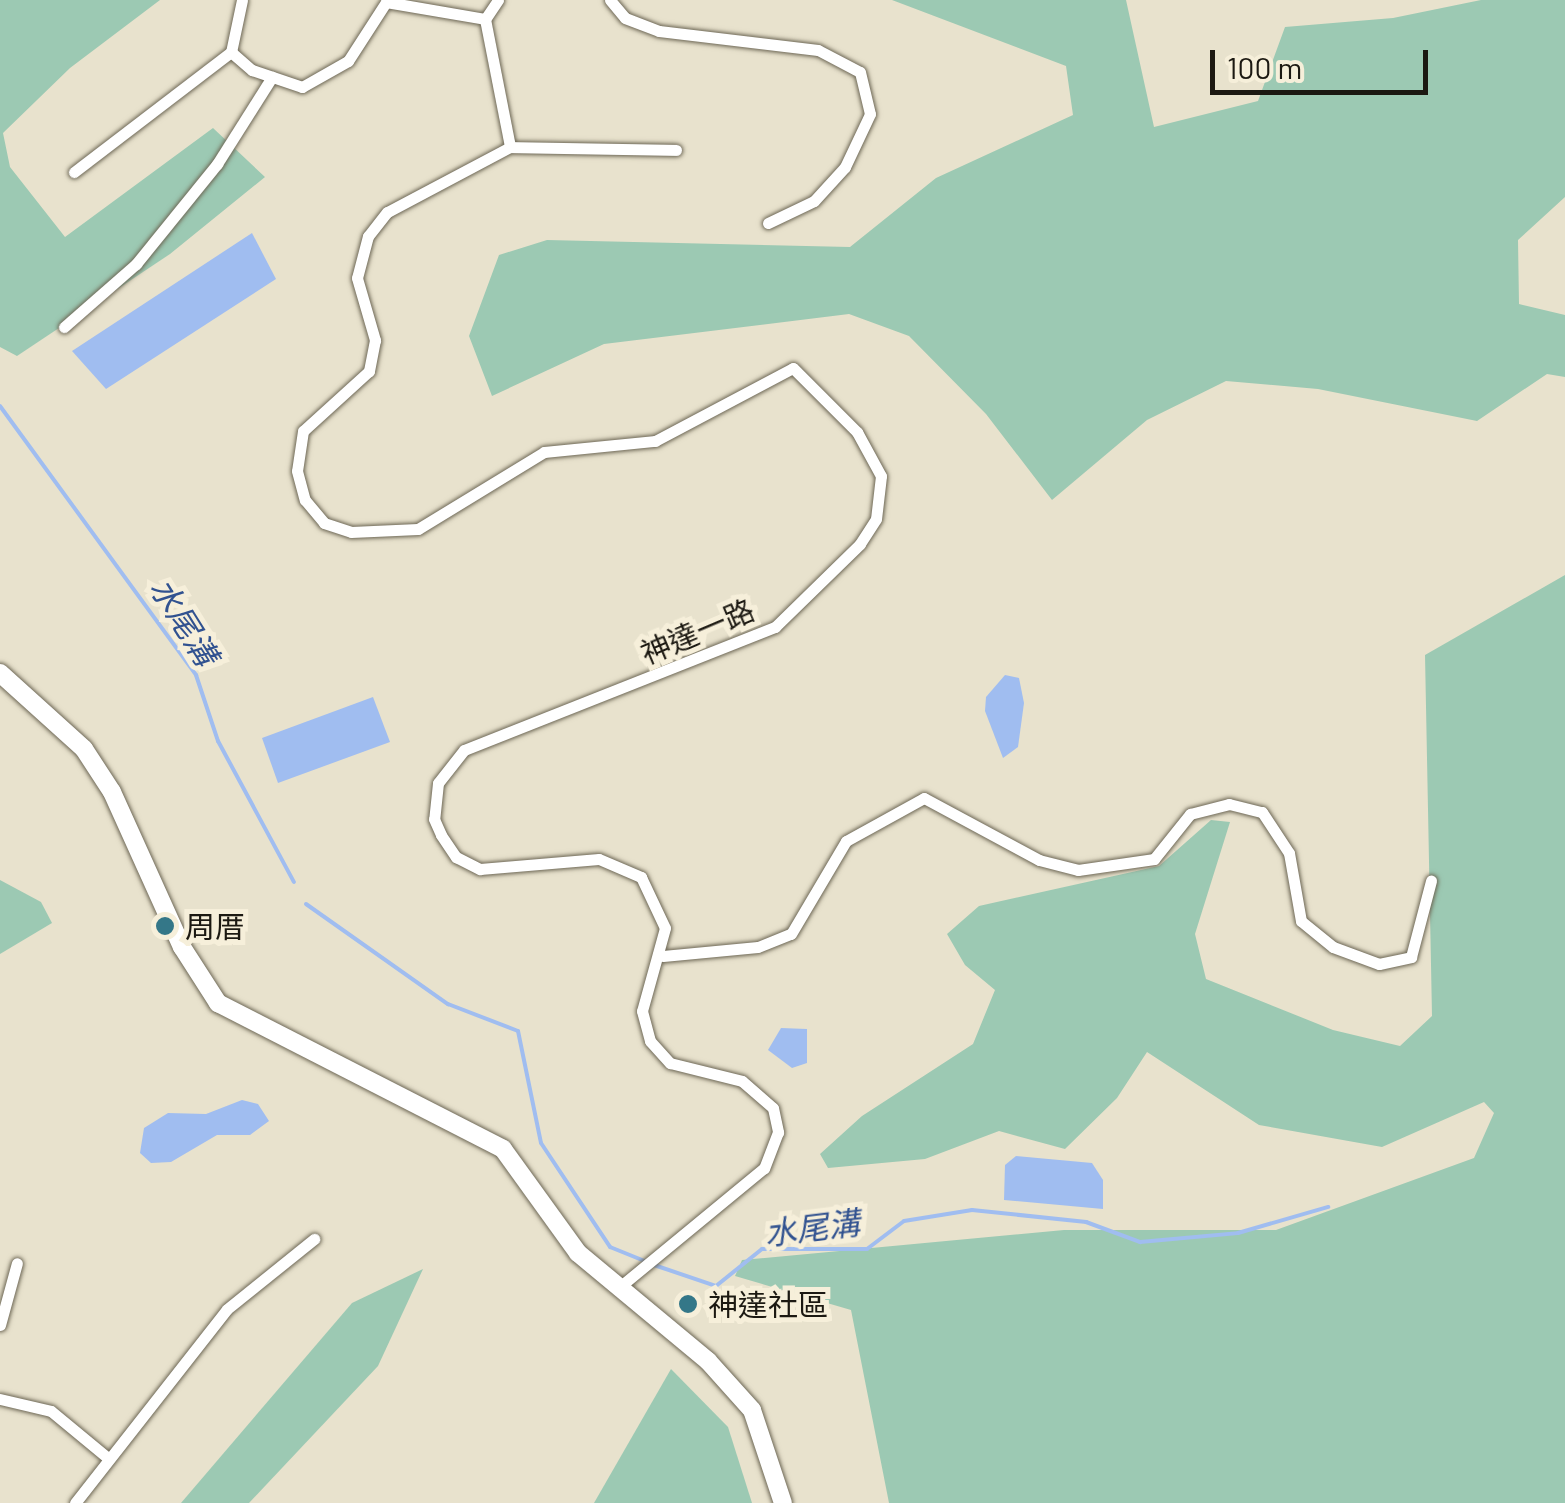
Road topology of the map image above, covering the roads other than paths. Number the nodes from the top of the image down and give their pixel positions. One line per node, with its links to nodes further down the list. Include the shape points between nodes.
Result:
1 (242, 0): 6 (street)
2 (498, 0): 5 (street)
3 (610, 0): 11 (street, via 626,18 660,31 818,50 860,72 870,114 845,167 814,200)
4 (386, 1): 5 (street); 7 (street, via 348,61 302,87)
5 (485, 19): 8 (street)
6 (232, 52): 7 (street); 10 (street)
7 (272, 77): 12 (street, via 217,164 136,264)
8 (510, 148): 9 (street); 15 (street, 神達一路, via 387,212 368,236 357,278 375,340 369,372 322,406 298,454 305,500 324,523 378,536 418,530 544,452 655,440 793,368 857,432 880,476 876,518 860,544 774,626 464,750 438,783 441,836 456,857 480,870 599,859 642,877 660,904)
9 (676, 150)
10 (74, 172)
11 (768, 223)
12 (64, 327)
13 (0, 674): 18 (street, via 93,763 218,1003 502,1149 578,1252)
14 (1431, 881): 15 (street, via 1411,957 1379,964 1333,947 1301,921 1289,853 1262,812 1229,804 1190,814 1154,859 1078,870 1039,860 924,798 846,841 791,934 758,947)
15 (663, 956): 18 (street, 神達一路, via 642,1010 650,1041 670,1063 756,1088 774,1108 778,1132 764,1168)
16 (314, 1239): 21 (street, via 227,1309)
17 (17, 1264): 19 (street)
18 (617, 1289): 23 (street, via 708,1361 752,1410)
19 (0, 1326)
20 (0, 1399): 21 (street, via 51,1411)
21 (109, 1459): 22 (street)
22 (75, 1503)
23 (783, 1503)

